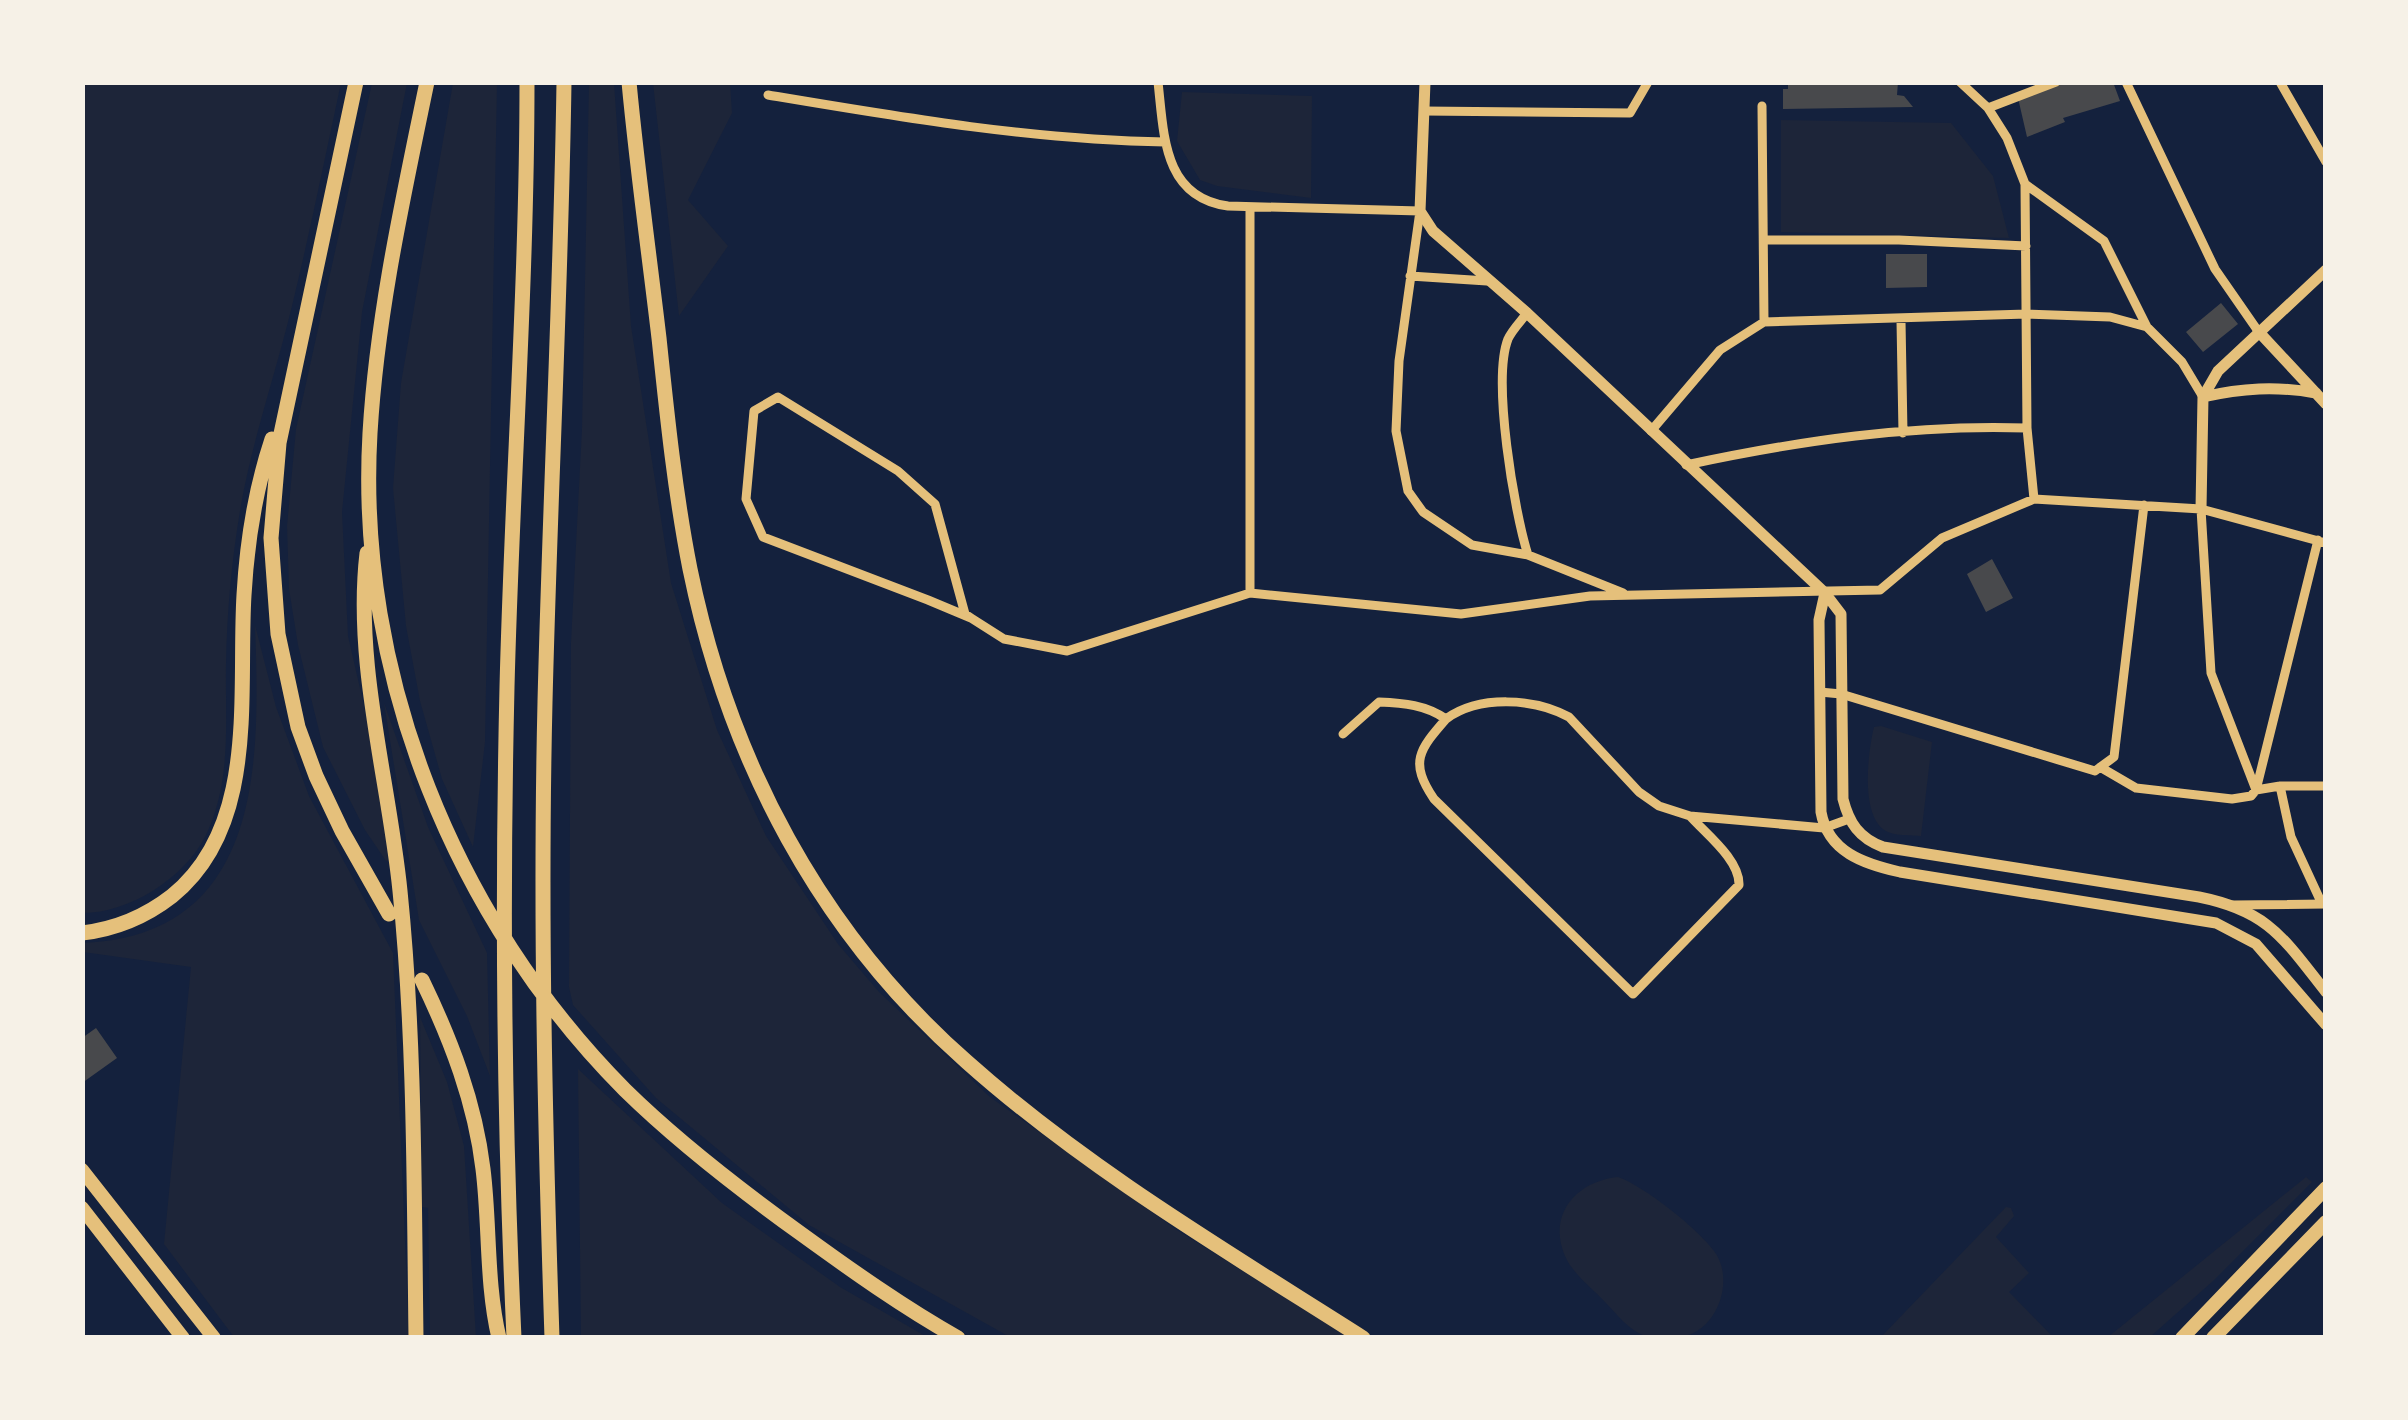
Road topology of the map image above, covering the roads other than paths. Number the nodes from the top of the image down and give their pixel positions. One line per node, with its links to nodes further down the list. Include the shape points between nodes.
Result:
1 (356, 82): 33 (highway)
2 (427, 82): 44 (highway, via 380,337 370,432)
3 (526, 82): 77 (highway, via 504,897)
4 (564, 82): 78 (highway, via 543,826)
5 (630, 82): 80 (highway, via 690,569 739,737 792,849 868,960 976,1070 1130,1186)
6 (1158, 82): 17 (street)
7 (1425, 82): 16 (street)
8 (1648, 82): 16 (street, via 1630,113)
9 (1960, 82): 15 (street)
10 (2056, 82): 15 (street)
11 (2126, 82): 32 (street, via 2215,269)
12 (2280, 82): 18 (street)
13 (768, 96): 17 (street, via 920,120)
14 (1762, 106): 22 (street)
15 (1988, 108): 19 (street)
16 (1424, 111): 21 (street)
17 (1165, 142): 20 (street, via 1192,195)
18 (2326, 162)
19 (2024, 184): 23 (street); 31 (street, via 2104,241)
20 (1250, 207): 21 (street); 47 (street)
21 (1420, 211): 25 (street); 26 (street)
22 (1764, 240): 23 (street); 30 (street)
23 (2026, 246): 28 (street)
24 (2326, 270): 32 (street)
25 (1410, 276): 26 (street); 46 (street, via 1396,431 1408,492 1423,512 1472,545)
26 (1486, 281): 27 (street)
27 (1526, 313): 38 (street); 46 (street, via 1509,338 1501,376 1516,517)
28 (2027, 314): 29 (street); 31 (street, via 2110,317); 37 (street)
29 (1901, 320): 30 (street); 39 (street)
30 (1764, 322): 38 (street, via 1720,350)
31 (2147, 327): 35 (street, via 2182,362)
32 (2258, 331): 34 (street); 35 (street, via 2218,371)
33 (290, 388): 64 (highway, via 272,494 281,651 316,776); 65 (highway, via 250,530 235,774 222,828 197,870 152,912)
34 (2316, 393): 35 (street, via 2242,388); 36 (street)
35 (2203, 397): 43 (street)
36 (2326, 404)
37 (2027, 428): 39 (street); 41 (street)
38 (1651, 431): 40 (street)
39 (1903, 432): 40 (street)
40 (1686, 465): 49 (street)
41 (2034, 499): 42 (street); 49 (street, via 1942,538 1880,590)
42 (2144, 506): 43 (street); 55 (street, via 2114,757)
43 (2201, 509): 45 (street); 58 (street, via 2212,672)
44 (371, 519): 75 (highway, via 363,618 406,964); 79 (highway, via 391,670 422,772 468,877 529,974 648,1112 746,1194)
45 (2322, 542): 58 (street)
46 (1528, 555): 48 (street)
47 (1250, 593): 48 (street, via 1461,614); 50 (street, via 1067,651 1004,639)
48 (1625, 594): 49 (street)
49 (1825, 594): 51 (street); 52 (street, via 1841,614)
50 (971, 618): 50 (street, via 935,504 898,471 778,396 754,411 746,499 762,537)
51 (1820, 692): 52 (street); 61 (street)
52 (1841, 694): 55 (street, via 2095,772); 60 (street)
53 (1446, 719): 54 (street, via 1433,710 1379,702); 59 (street, via 1474,705 1554,709 1589,736 1638,792); 59 (street, via 1419,761 1420,778 1434,799 1633,994 1739,885 1734,864)
54 (1344, 734)
55 (2100, 768): 58 (street, via 2136,788 2176,794 2232,799)
56 (2280, 786): 57 (street); 58 (street); 62 (street, via 2291,837)
57 (2326, 786)
58 (2256, 790)
59 (1690, 816): 61 (street)
60 (1849, 818): 61 (street); 63 (street, via 1861,835 1883,846)
61 (1824, 828): 68 (street, via 1842,850 1872,866 2229,928 2268,955)
62 (2324, 904): 63 (street)
63 (2233, 905): 67 (street, via 2272,927)
64 (389, 914)
65 (82, 933)
66 (422, 980): 76 (highway, via 474,1118)
67 (2326, 992)
68 (2326, 1025)
69 (82, 1170): 74 (main road)
70 (2326, 1188): 81 (main road)
71 (82, 1208): 73 (main road)
72 (2326, 1222): 82 (main road)
73 (184, 1338)
74 (214, 1338)
75 (416, 1338)
76 (499, 1338)
77 (514, 1338)
78 (552, 1338)
79 (958, 1338)
80 (1362, 1338)
81 (2182, 1338)
82 (2212, 1338)

